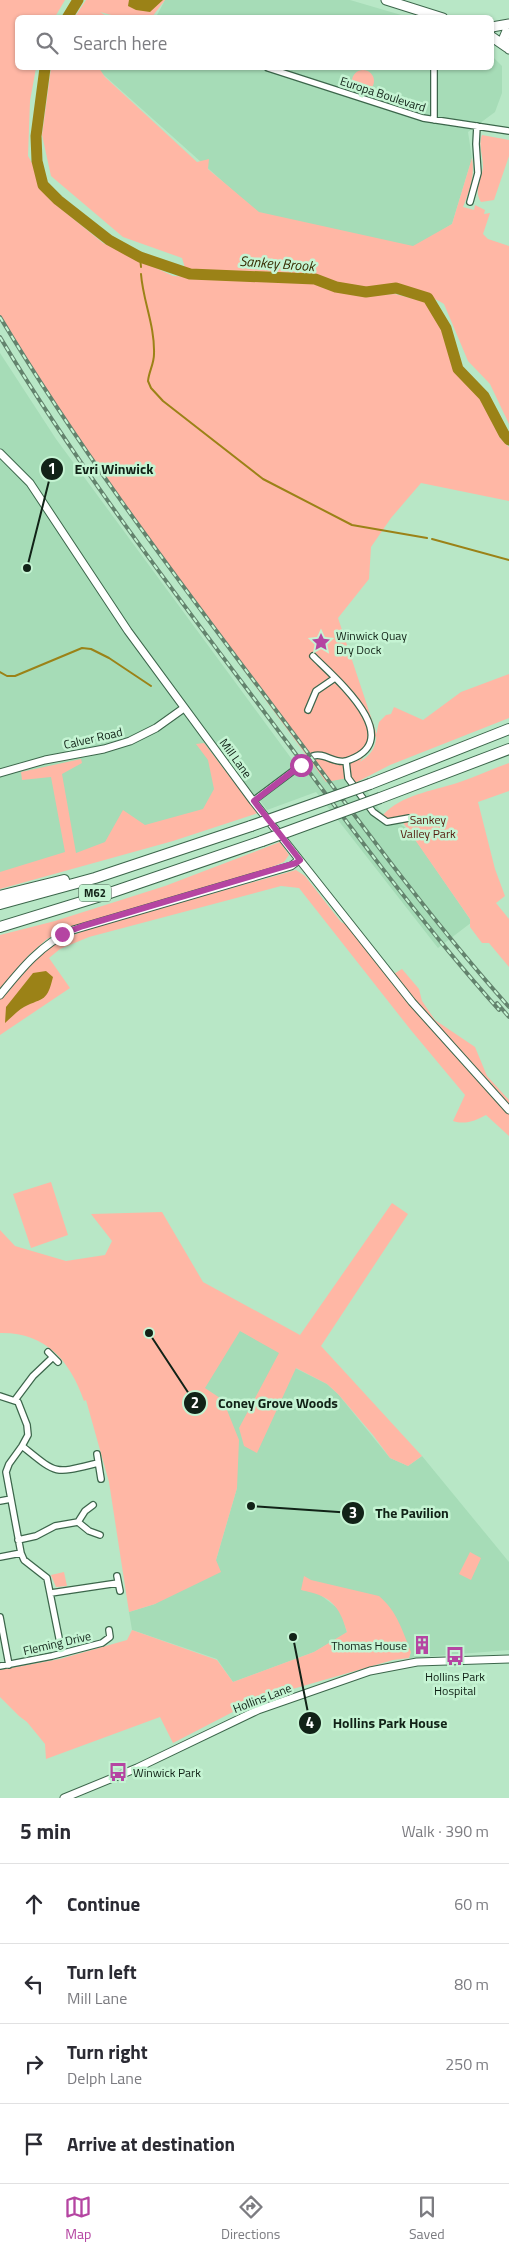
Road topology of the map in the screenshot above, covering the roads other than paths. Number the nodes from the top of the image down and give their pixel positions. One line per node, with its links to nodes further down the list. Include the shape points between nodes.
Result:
1 (386, 0): 2 (main road)
2 (434, 15)
3 (509, 25): 4 (main road); 6 (main road, via 504,38)
4 (494, 27)
5 (494, 38): 6 (main road)
6 (508, 48)
7 (274, 70): 9 (street, Europa Boulevard)
8 (434, 70): 9 (street, Europa Boulevard)
9 (434, 120): 10 (street, Europa Boulevard)
10 (477, 126): 11 (street, Europa Boulevard); 12 (street, via 478,173)
11 (509, 131)
12 (470, 202)
13 (0, 452): 16 (street, Mill Lane, via 30,483 128,631)
14 (313, 656): 15 (street)
15 (336, 678): 17 (street, via 316,691); 20 (street, via 362,709 372,730 370,743 365,749)
16 (184, 708): 21 (street, Calver Road, via 156,728 117,746 45,760); 22 (street, Mill Lane)
17 (308, 710)
18 (509, 729): 24 (highway, M62, bridge, via 370,784)
19 (509, 749): 26 (highway, M62, bridge)
20 (346, 761): 22 (street, via 339,762 317,754); 23 (street, via 348,778 373,812 387,822)
21 (0, 773)
22 (254, 801): 25 (street, Mill Lane)
23 (409, 818)
24 (181, 849): 27 (highway); 28 (highway, M62, via 95,878)
25 (300, 860): 31 (street, via 291,866 73,930 35,954); 32 (street, Mill Lane, via 434,1029)
26 (190, 865): 29 (highway, M62); 30 (highway, via 104,896)
27 (0, 896)
28 (0, 904)
29 (0, 920)
30 (0, 927)
31 (0, 995)
32 (509, 1110)
33 (53, 1357): 35 (street)
34 (0, 1396): 35 (street)
35 (15, 1400): 36 (street, via 22,1408 28,1428)
36 (22, 1446): 38 (street, via 56,1471); 40 (street, via 7,1468)
37 (97, 1454): 38 (street)
38 (98, 1463): 39 (street)
39 (101, 1479)
40 (10, 1499): 41 (street); 45 (street)
41 (0, 1501)
42 (93, 1505): 43 (street)
43 (78, 1522): 44 (street); 45 (street, via 55,1526 36,1536)
44 (100, 1535)
45 (18, 1540): 46 (street)
46 (21, 1553): 47 (street); 51 (street, via 45,1576)
47 (0, 1557)
48 (117, 1576): 49 (street)
49 (118, 1584): 50 (street); 51 (street)
50 (120, 1590)
51 (51, 1594): 54 (street)
52 (0, 1617): 56 (street)
53 (109, 1630): 54 (street, Fleming Drive, via 110,1637 102,1642)
54 (62, 1653): 56 (street, Fleming Drive)
55 (509, 1659): 58 (street, Hollins Lane, via 417,1662 370,1671 258,1710 137,1768)
56 (8, 1665): 57 (street, Fleming Drive)
57 (0, 1666)
58 (64, 1798)

